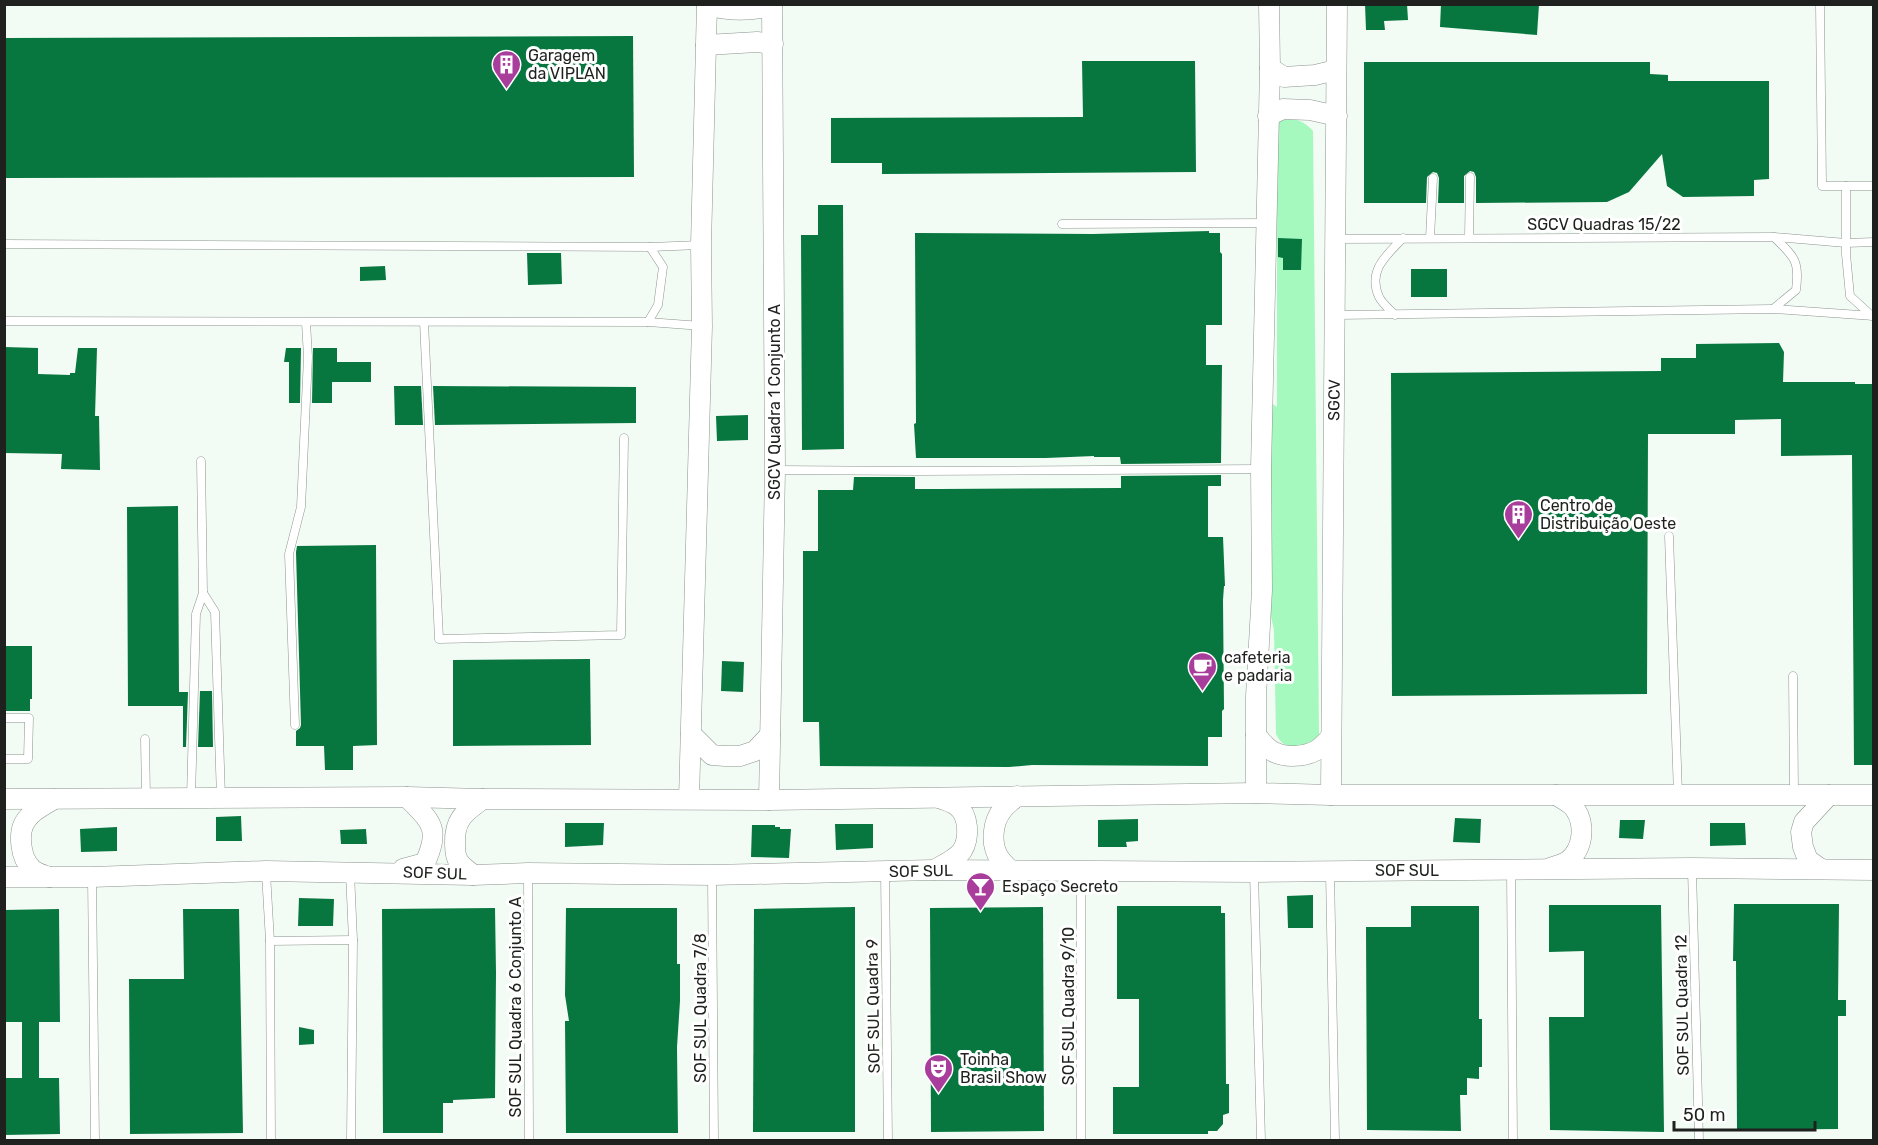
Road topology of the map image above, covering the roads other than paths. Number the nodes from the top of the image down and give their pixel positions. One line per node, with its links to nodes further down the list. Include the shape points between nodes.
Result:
1 (1269, 4): 8 (street)
2 (1337, 4): 9 (street, SGCV)
3 (1820, 4): 14 (lane, via 1822,186)
4 (707, 5): 5 (street, via 725,10 757,10); 7 (street)
5 (772, 5): 6 (street, SGCV Quadra 1 Conjunto A)
6 (773, 44): 7 (street); 40 (street, SGCV Quadra 1 Conjunto A)
7 (706, 45): 26 (street)
8 (1270, 68): 9 (street, via 1284,77); 10 (street)
9 (1336, 70): 11 (street, SGCV)
10 (1268, 116): 11 (street, via 1284,109); 16 (street)
11 (1337, 116): 22 (street, SGCV)
12 (1470, 177): 18 (lane)
13 (1433, 178): 21 (lane)
14 (1845, 186): 15 (lane); 24 (lane)
15 (1874, 186)
16 (1267, 223): 17 (lane); 39 (street)
17 (1062, 224)
18 (1469, 237): 19 (lane, SGCV Quadras 15/22); 21 (lane, SGCV Quadras 15/22)
19 (1774, 237): 24 (lane, SGCV Quadras 15/22); 28 (lane, via 1794,257 1798,274 1796,290)
20 (1403, 238): 21 (lane, SGCV Quadras 15/22); 22 (lane, SGCV Quadras 15/22); 30 (lane, via 1379,264 1375,279 1379,298)
21 (1430, 238)
22 (1335, 239): 29 (street, SGCV)
23 (1874, 242): 24 (lane, SGCV Quadras 15/22)
24 (1846, 243): 31 (lane, via 1850,296)
25 (4, 244): 27 (lane)
26 (701, 245): 27 (lane); 36 (street)
27 (650, 248): 35 (lane, via 663,267 658,305)
28 (1773, 309): 30 (lane); 31 (lane)
29 (1335, 315): 30 (lane); 49 (street, SGCV)
30 (1395, 315)
31 (1873, 316)
32 (4, 321): 33 (lane)
33 (306, 322): 34 (lane); 45 (lane, via 301,507 289,554)
34 (424, 322): 35 (lane); 37 (lane, via 439,639 621,635)
35 (648, 322): 36 (lane)
36 (702, 326): 46 (street)
37 (624, 438)
38 (201, 461): 42 (lane)
39 (1261, 469): 40 (lane); 48 (street, via 1262,590)
40 (776, 470): 47 (street, SGCV Quadra 1 Conjunto A)
41 (1669, 536): 55 (lane)
42 (203, 593): 63 (lane, via 196,614); 64 (lane, via 215,612)
43 (1793, 676): 56 (lane)
44 (4, 718): 51 (lane, via 29,718 28,759)
45 (295, 725)
46 (691, 734): 47 (street, via 712,755 725,756 755,751); 67 (street)
47 (770, 735): 69 (street, SGCV Quadra 1 Conjunto A)
48 (1256, 735): 49 (street, via 1274,752 1288,756 1317,750); 52 (street)
49 (1331, 737): 53 (street, SGCV)
50 (145, 739): 62 (lane)
51 (4, 759)
52 (1256, 793): 53 (street); 59 (street)
53 (1331, 795): 54 (street)
54 (1556, 795): 55 (street); 71 (street, via 1574,807 1582,834 1579,848 1567,862)
55 (1678, 795): 56 (street)
56 (1794, 795): 57 (street)
57 (1829, 795): 58 (street); 72 (street, via 1804,822 1801,832 1808,860)
58 (1874, 795)
59 (1017, 796): 61 (street); 74 (street, via 1003,808 993,834 997,854)
60 (407, 797): 64 (street); 66 (street); 80 (street, via 434,832 425,864)
61 (937, 797): 69 (street); 73 (street, via 957,806 967,829 961,851)
62 (146, 798): 63 (street); 65 (street)
63 (190, 798): 64 (street)
64 (221, 798)
65 (54, 799): 68 (street); 88 (street, via 32,813 21,832 32,869)
66 (483, 799): 67 (street); 85 (street, via 466,811 455,831 454,848 459,862)
67 (689, 799): 69 (street)
68 (4, 800)
69 (769, 800)
70 (1692, 868): 71 (street, SOF SUL); 72 (street, SOF SUL); 102 (lane, SOF SUL Quadra 12)
71 (1548, 869): 76 (street, SOF SUL)
72 (1821, 869): 77 (street, SOF SUL)
73 (934, 870): 74 (street, SOF SUL); 79 (street, SOF SUL)
74 (1010, 870): 81 (street, SOF SUL)
75 (1330, 870): 76 (street, SOF SUL); 82 (street, SOF SUL); 100 (lane)
76 (1511, 870): 101 (lane)
77 (1874, 870)
78 (266, 871): 83 (street, SOF SUL); 89 (street, SOF SUL); 91 (lane)
79 (885, 871): 86 (street, SOF SUL); 97 (lane, SOF SUL Quadra 9)
80 (392, 872): 83 (street, SOF SUL); 85 (street, SOF SUL)
81 (1081, 872): 82 (street, SOF SUL); 98 (lane, SOF SUL Quadra 9/10)
82 (1254, 872): 99 (lane)
83 (350, 873): 90 (lane)
84 (528, 873): 85 (street, SOF SUL); 86 (street, SOF SUL); 95 (lane, SOF SUL Quadra 6 Conjunto A)
85 (473, 875)
86 (712, 875): 96 (lane, SOF SUL Quadra 7/8)
87 (4, 877): 88 (street, SOF SUL)
88 (49, 877): 89 (street, SOF SUL)
89 (92, 877): 92 (lane)
90 (352, 940): 91 (lane); 94 (lane)
91 (270, 941): 93 (lane)
92 (95, 1140)
93 (271, 1140)
94 (351, 1140)
95 (529, 1140)
96 (714, 1140)
97 (888, 1140)
98 (1081, 1140)
99 (1261, 1140)
100 (1335, 1140)
101 (1513, 1140)
102 (1699, 1140)

